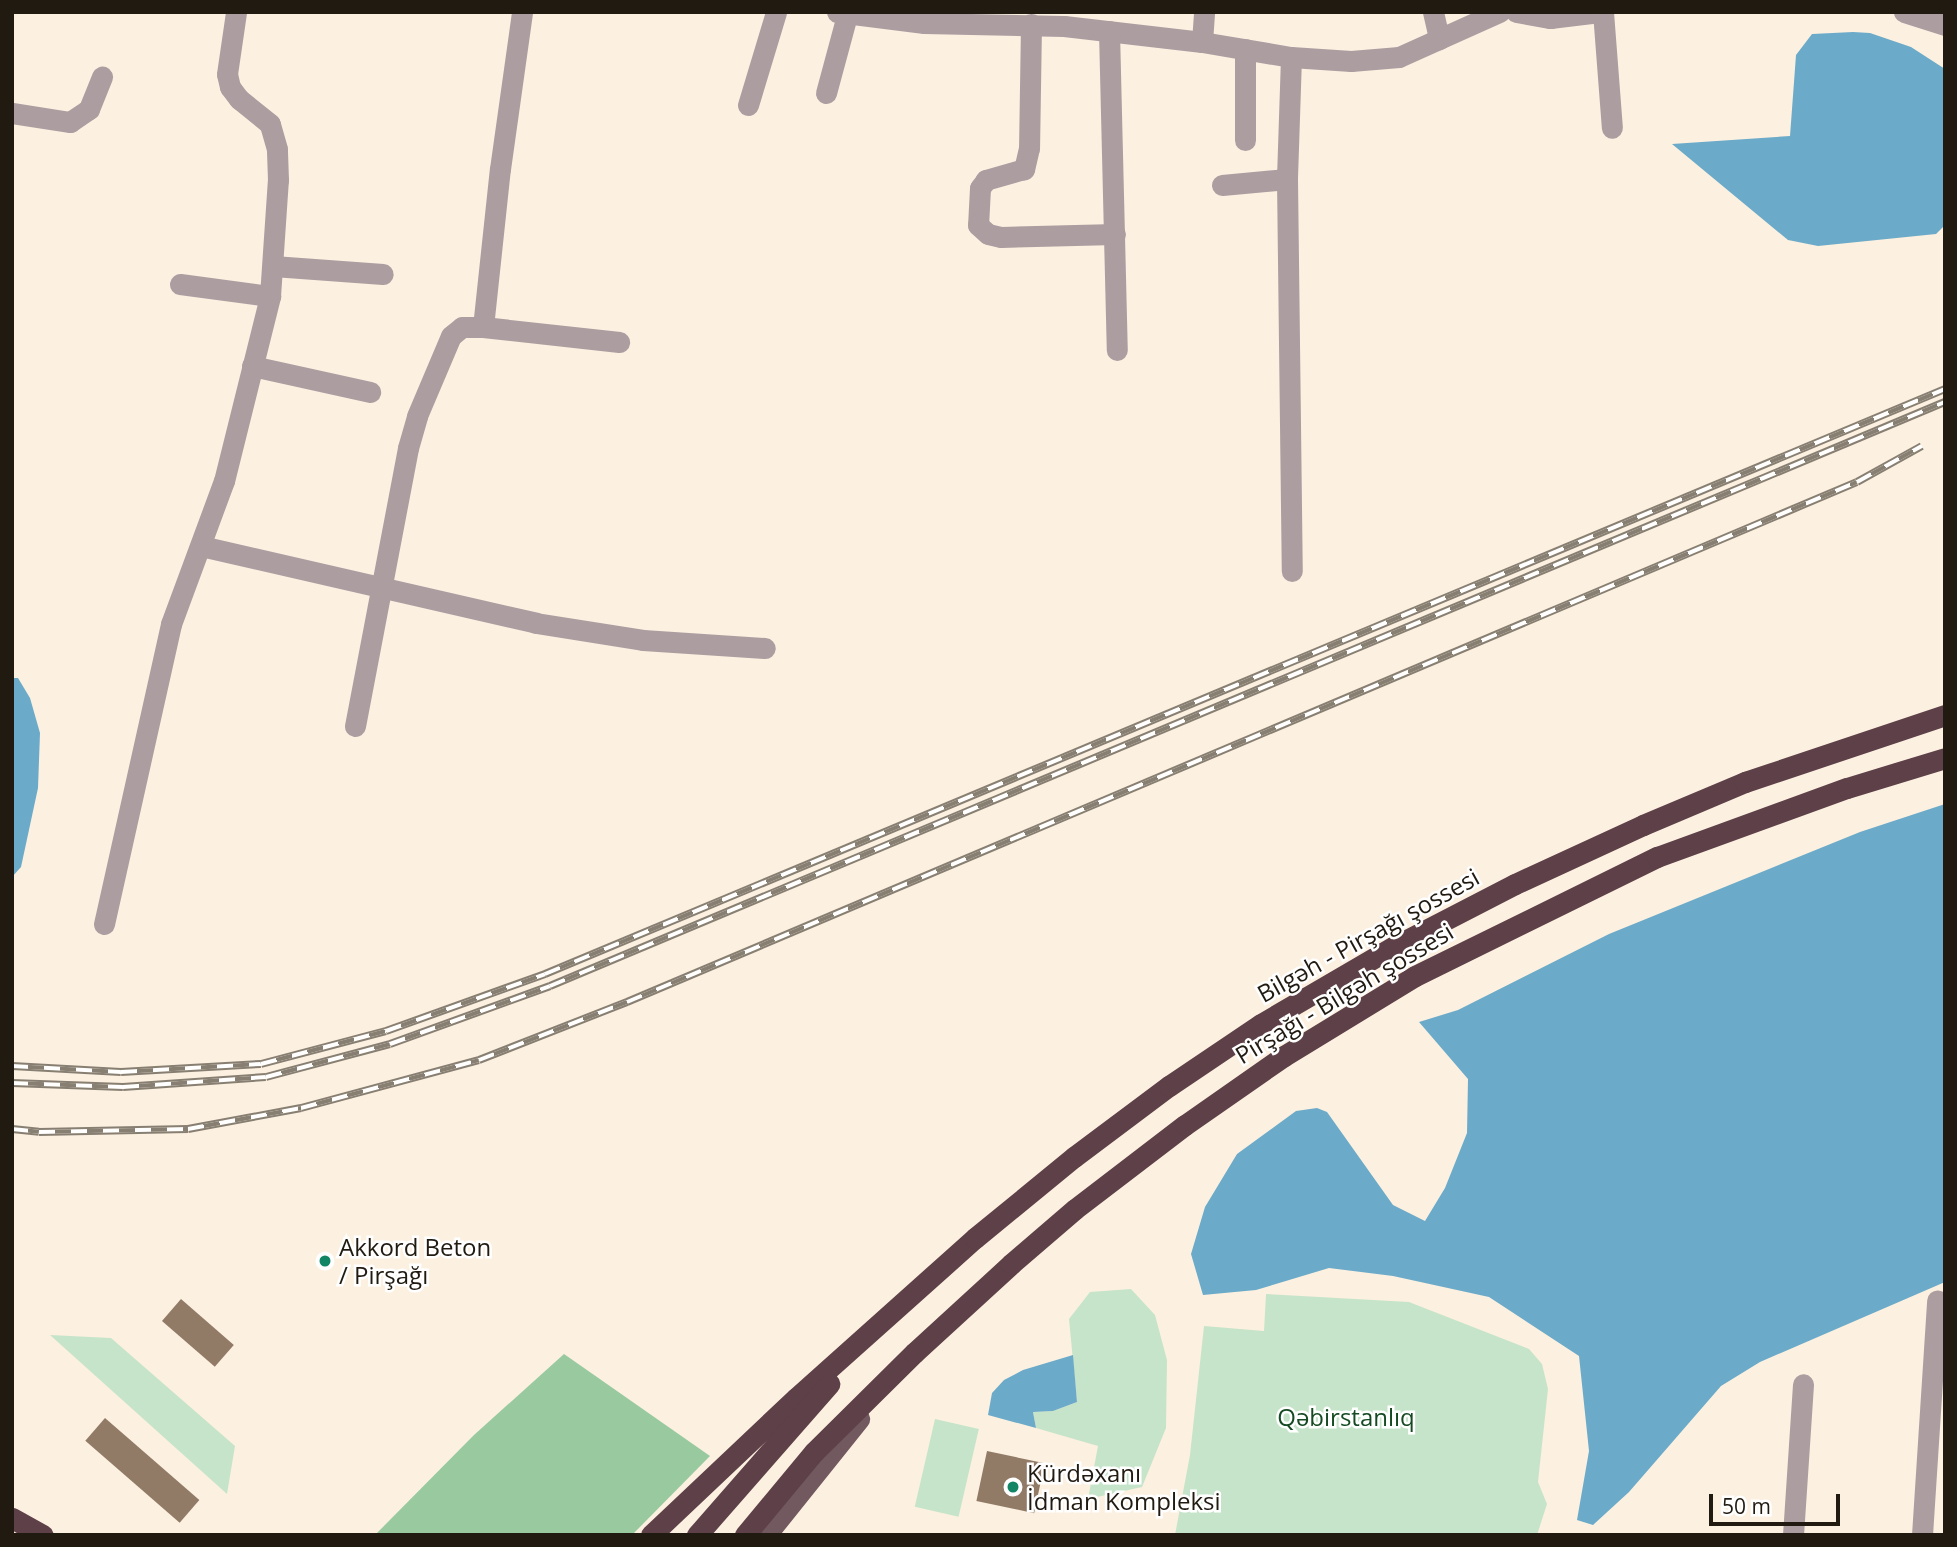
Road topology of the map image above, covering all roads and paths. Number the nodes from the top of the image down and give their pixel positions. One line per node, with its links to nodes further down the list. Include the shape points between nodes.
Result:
1 (236, 12): 28 (street, via 227,74 230,87 270,124 277,149)
2 (522, 12): 32 (street)
3 (776, 12): 21 (street)
4 (1204, 12): 16 (street)
5 (1433, 12): 15 (street)
6 (1499, 12): 15 (street)
7 (1516, 12): 8 (street, via 1549,18)
8 (1602, 12): 23 (street)
9 (1905, 12): 13 (street)
10 (842, 13): 12 (street, via 924,23); 20 (street)
11 (1064, 19): 12 (street); 14 (street)
12 (1031, 24): 27 (street, via 1029,148 1024,169 986,180 980,188 978,225 1000,237)
13 (1945, 25)
14 (1109, 32): 16 (street); 27 (street)
15 (1439, 39): 18 (street, via 1382,60)
16 (1202, 42): 17 (street)
17 (1245, 50): 18 (street); 24 (street)
18 (1291, 57): 25 (street)
19 (102, 76): 22 (street, via 89,109 70,122)
20 (826, 93)
21 (748, 105)
22 (12, 113)
23 (1612, 128)
24 (1245, 140)
25 (1287, 179): 26 (street); 38 (street)
26 (1222, 185)
27 (1115, 234): 34 (street)
28 (272, 267): 29 (street); 31 (street)
29 (383, 274)
30 (180, 284): 31 (street)
31 (270, 296): 35 (street)
32 (483, 327): 33 (street); 39 (street, via 462,327 451,336 418,416)
33 (619, 342)
34 (1117, 351)
35 (252, 366): 36 (street); 37 (street, via 242,420)
36 (370, 392)
37 (201, 546): 39 (street); 44 (street, via 171,624)
38 (1292, 570)
39 (380, 586): 40 (street, via 536,623 643,640); 42 (street)
40 (765, 648)
41 (1945, 715): 46 (highway, Bilgəh - Pirşağı şossesi, via 1745,782 1656,819 1393,947 1261,1024 1169,1086 1073,1157)
42 (355, 726)
43 (1945, 758): 47 (highway, Pirşağı - Bilgəh şossesi, via 1657,857 1415,976 1284,1056 1185,1125 1075,1209)
44 (104, 924)
45 (1937, 1300): 56 (street)
46 (885, 1319): 51 (highway); 52 (highway)
47 (914, 1353): 53 (highway, Pirşağı - Bilgəh şossesi, via 814,1452); 54 (main road)
48 (1803, 1384): 55 (street)
49 (12, 1518): 50 (highway)
50 (43, 1535)
51 (651, 1535)
52 (697, 1535)
53 (745, 1535)
54 (766, 1535)
55 (1793, 1535)
56 (1922, 1535)

